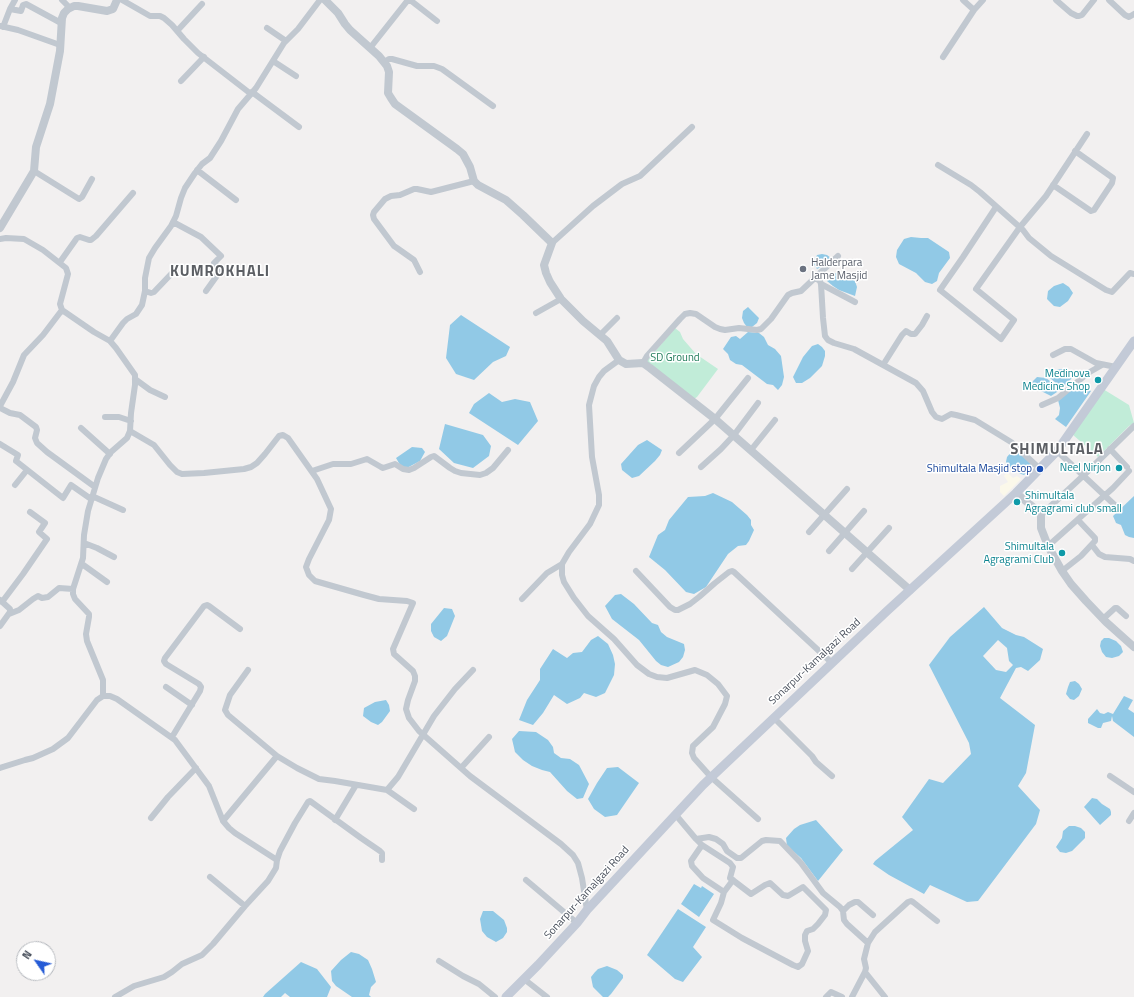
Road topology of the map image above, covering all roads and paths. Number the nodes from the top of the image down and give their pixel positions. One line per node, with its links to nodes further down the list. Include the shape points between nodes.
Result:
1 (15, 0): 15 (street)
2 (62, 0): 14 (street)
3 (117, 0): 14 (street, via 112,9 107,11 83,6)
4 (122, 0): 22 (street, via 150,16 164,18)
5 (320, 0): 23 (street)
6 (325, 0): 25 (street, via 350,30)
7 (409, 0): 18 (street); 25 (street)
8 (963, 0): 16 (street)
9 (983, 0): 16 (street)
10 (1056, 0): 11 (street, via 1071,13 1079,16)
11 (1094, 0)
12 (1109, 0): 17 (street, via 1125,16)
13 (202, 4): 22 (street)
14 (70, 8): 19 (street, via 64,13)
15 (10, 9): 19 (street, via 20,11 26,4); 20 (street)
16 (974, 10): 27 (street)
17 (1134, 14)
18 (436, 21)
19 (61, 23): 24 (street)
20 (1, 26): 24 (street)
21 (267, 28): 23 (street)
22 (177, 31): 26 (street)
23 (286, 41): 28 (street)
24 (60, 45): 40 (street, via 50,104 36,148)
25 (370, 48): 29 (street)
26 (204, 57): 31 (street); 32 (street)
27 (943, 57)
28 (273, 61): 30 (street); 32 (street)
29 (384, 62): 33 (street, via 392,59 442,69); 42 (street, via 389,72 388,93 395,104 460,151 470,167)
30 (296, 76)
31 (181, 81)
32 (252, 93): 34 (street); 39 (street, via 238,109 210,158)
33 (493, 106)
34 (299, 127)
35 (692, 127): 51 (street, via 640,176 622,184 593,206)
36 (1086, 134): 37 (street)
37 (1075, 151): 43 (street); 43 (street, via 1113,178 1112,183 1091,211)
38 (938, 165): 46 (street, via 971,185)
39 (197, 170): 45 (street); 47 (street, via 185,188)
40 (34, 171): 41 (street, via 79,199); 48 (street)
41 (92, 180)
42 (474, 181): 51 (street, via 485,190 506,200); 55 (street, via 431,192 414,189 391,196 374,212 374,219 394,246 414,260)
43 (1053, 185): 49 (street)
44 (133, 193): 53 (street, via 96,236 91,240 77,238)
45 (236, 200)
46 (996, 206): 49 (street); 49 (street, via 940,290 1001,338 1014,320 976,289)
47 (173, 222): 59 (street, via 149,258); 60 (street, via 201,237 221,256 214,264 221,270)
48 (0, 228)
49 (1020, 228): 56 (street, via 1051,256 1108,291 1112,292 1130,273)
50 (0, 239): 53 (street, via 24,239)
51 (552, 243): 61 (street, via 544,264 550,282)
52 (838, 256): 57 (street)
53 (60, 262): 63 (street, via 68,272 60,304)
54 (174, 271): 59 (street, via 154,292)
55 (420, 272)
56 (1134, 274)
57 (815, 278): 58 (street); 72 (street, via 801,291 788,295 761,329 725,330 715,327 696,314 685,314)
58 (821, 284): 62 (street); 73 (street, via 824,330 828,340 854,349)
59 (145, 291): 68 (street, via 139,310 125,321)
60 (206, 291)
61 (561, 299): 64 (street); 67 (street)
62 (855, 302)
63 (62, 310): 68 (street); 81 (street, via 24,356)
64 (536, 313)
65 (927, 316): 73 (street, via 915,334 906,331 902,335)
66 (617, 318): 67 (street)
67 (600, 335): 71 (street)
68 (110, 341): 77 (street, via 130,366)
69 (1134, 341): 75 (main road, Sonarpur-Kamalgazi Road)
70 (1053, 355): 74 (street, via 1071,349)
71 (619, 360): 72 (street, via 626,364); 126 (street, via 599,377 589,405 592,457 599,505 590,524)
72 (643, 363): 83 (street)
73 (883, 365): 98 (street, via 920,386 936,417 942,419 956,414 975,420 1011,442)
74 (1102, 365): 75 (street); 80 (street, via 1088,372 1058,398)
75 (1116, 367): 93 (main road, Sonarpur-Kamalgazi Road)
76 (748, 378): 83 (street)
77 (135, 379): 78 (street); 85 (street)
78 (165, 397)
79 (758, 403): 89 (street)
80 (1042, 405)
81 (0, 407): 103 (street, via 20,415 36,427 37,442)
82 (105, 417): 85 (street, via 119,417)
83 (715, 419): 89 (street); 95 (street)
84 (775, 420): 92 (street)
85 (131, 421): 88 (street)
86 (1134, 426): 94 (street)
87 (81, 428): 96 (street)
88 (130, 431): 96 (street, via 127,438); 100 (street, via 154,445 174,470 182,474 251,467 281,435 288,438)
89 (734, 435): 92 (street); 97 (street)
90 (0, 444): 99 (street, via 18,455 16,461)
91 (508, 450): 100 (street, via 493,468 480,474 455,471 434,456 409,470 393,464 381,468 367,459 351,464 333,464)
92 (751, 450): 112 (street)
93 (1057, 450): 98 (main road, Sonarpur-Kamalgazi Road); 101 (street)
94 (1110, 450): 101 (street); 106 (street, via 1128,469)
95 (679, 453)
96 (110, 454): 103 (street)
97 (701, 467)
98 (1040, 469): 105 (main road, Sonarpur-Kamalgazi Road)
99 (27, 470): 102 (street); 107 (street, via 63,498 71,485)
100 (312, 471): 148 (street, via 331,509 329,520 306,567 309,576 314,580 379,599 413,603 393,649 394,654 413,671 415,676 406,709)
101 (1084, 475): 106 (street); 113 (street)
102 (15, 485)
103 (95, 487): 107 (street)
104 (847, 489): 112 (street)
105 (1016, 493): 113 (street); 132 (main road, Sonarpur-Kamalgazi Road)
106 (1105, 495): 108 (street); 114 (street)
107 (92, 497): 109 (street); 118 (street)
108 (1119, 509)
109 (123, 510)
110 (864, 511): 117 (street)
111 (30, 512): 134 (street, via 44,523 39,532 47,539)
112 (825, 514): 116 (street); 117 (street)
113 (1041, 515): 120 (street, via 1041,528)
114 (1078, 520): 119 (street, via 1095,538); 120 (street)
115 (890, 528): 122 (street)
116 (809, 532)
117 (845, 532): 121 (street); 122 (street)
118 (84, 542): 123 (street); 125 (street)
119 (1092, 545): 124 (street, via 1105,557 1130,559); 129 (street)
120 (1048, 546): 129 (street)
121 (829, 551)
122 (867, 552): 127 (street); 132 (street)
123 (114, 557)
124 (1134, 562)
125 (82, 564): 130 (street); 131 (street)
126 (562, 564): 133 (street, via 547,573); 157 (street, via 564,582 574,598 636,665 657,678 667,678 695,670 707,675 727,696 713,726 693,746 694,758)
127 (852, 569)
128 (636, 571): 141 (street, via 670,607 678,610 690,604 732,571)
129 (1062, 571): 137 (street)
130 (107, 582)
131 (73, 589): 135 (street, via 59,588 48,596 38,596); 145 (street, via 75,599 90,617 86,641 103,680)
132 (910, 590): 141 (main road, Sonarpur-Kamalgazi Road)
133 (522, 599)
134 (1, 601): 135 (street, via 10,609)
135 (9, 614): 138 (street)
136 (1126, 616): 137 (street, via 1115,608)
137 (1103, 619): 140 (street)
138 (0, 626)
139 (240, 629): 146 (street, via 210,606 204,606 165,658 166,664 201,687)
140 (1134, 647)
141 (832, 663): 147 (main road, Sonarpur-Kamalgazi Road)
142 (248, 670): 151 (street, via 230,695 226,713)
143 (473, 670): 148 (street, via 442,706)
144 (166, 687): 146 (street)
145 (103, 696): 149 (street, via 117,699); 152 (street, via 97,700 68,738 53,749)
146 (192, 705): 149 (street)
147 (774, 718): 155 (street); 157 (main road, Sonarpur-Kamalgazi Road)
148 (423, 736): 154 (street); 159 (street)
149 (172, 737): 153 (street)
150 (489, 738): 154 (street)
151 (277, 756): 158 (street, via 320,779); 167 (street)
152 (0, 768)
153 (196, 768): 164 (street); 167 (street, via 209,786)
154 (461, 768): 178 (street, via 573,855 582,878)
155 (832, 776)
156 (1110, 776): 160 (street)
157 (711, 777): 163 (main road, Sonarpur-Kamalgazi Road); 165 (street)
158 (356, 785): 159 (street); 166 (street)
159 (387, 790): 161 (street)
160 (1134, 792)
161 (414, 809)
162 (1134, 813): 168 (street)
163 (676, 814): 169 (street); 178 (main road, Sonarpur-Kamalgazi Road)
164 (151, 818)
165 (758, 819)
166 (335, 820): 171 (street, via 308,802 294,823); 172 (street, via 380,851)
167 (223, 821): 171 (street, via 235,833)
168 (1129, 821)
169 (696, 839): 170 (street); 179 (street, via 713,838 737,858 741,858 762,841 780,841 801,863 823,893)
170 (702, 845): 175 (street, via 730,863 733,867 730,878); 176 (street, via 691,861 692,866 703,878)
171 (277, 860): 177 (street, via 276,868 268,881)
172 (382, 860)
173 (210, 877): 177 (street)
174 (526, 880): 182 (street)
175 (733, 880): 176 (street); 176 (street, via 751,894 770,883 783,895 788,896 803,888 826,910 818,924 807,931 805,936 808,951 802,964 798,967 792,965 713,920)
176 (724, 892)
177 (245, 906): 187 (street, via 202,955 182,964 164,977 134,986)
178 (587, 910): 182 (main road, Sonarpur-Kamalgazi Road)
179 (842, 911): 180 (street, via 858,902); 183 (street, via 847,924)
180 (873, 915)
181 (938, 921): 183 (street, via 911,901)
182 (576, 923): 186 (main road, Sonarpur-Kamalgazi Road)
183 (868, 942): 185 (street, via 864,959)
184 (439, 961): 188 (street, via 479,984)
185 (865, 972): 193 (street); 194 (street)
186 (524, 979): 189 (main road, Sonarpur-Kamalgazi Road); 190 (street)
187 (115, 997)
188 (495, 997)
189 (506, 997)
190 (547, 997)
191 (826, 997): 192 (street, via 831,992)
192 (842, 997)
193 (852, 997)
194 (885, 997)

